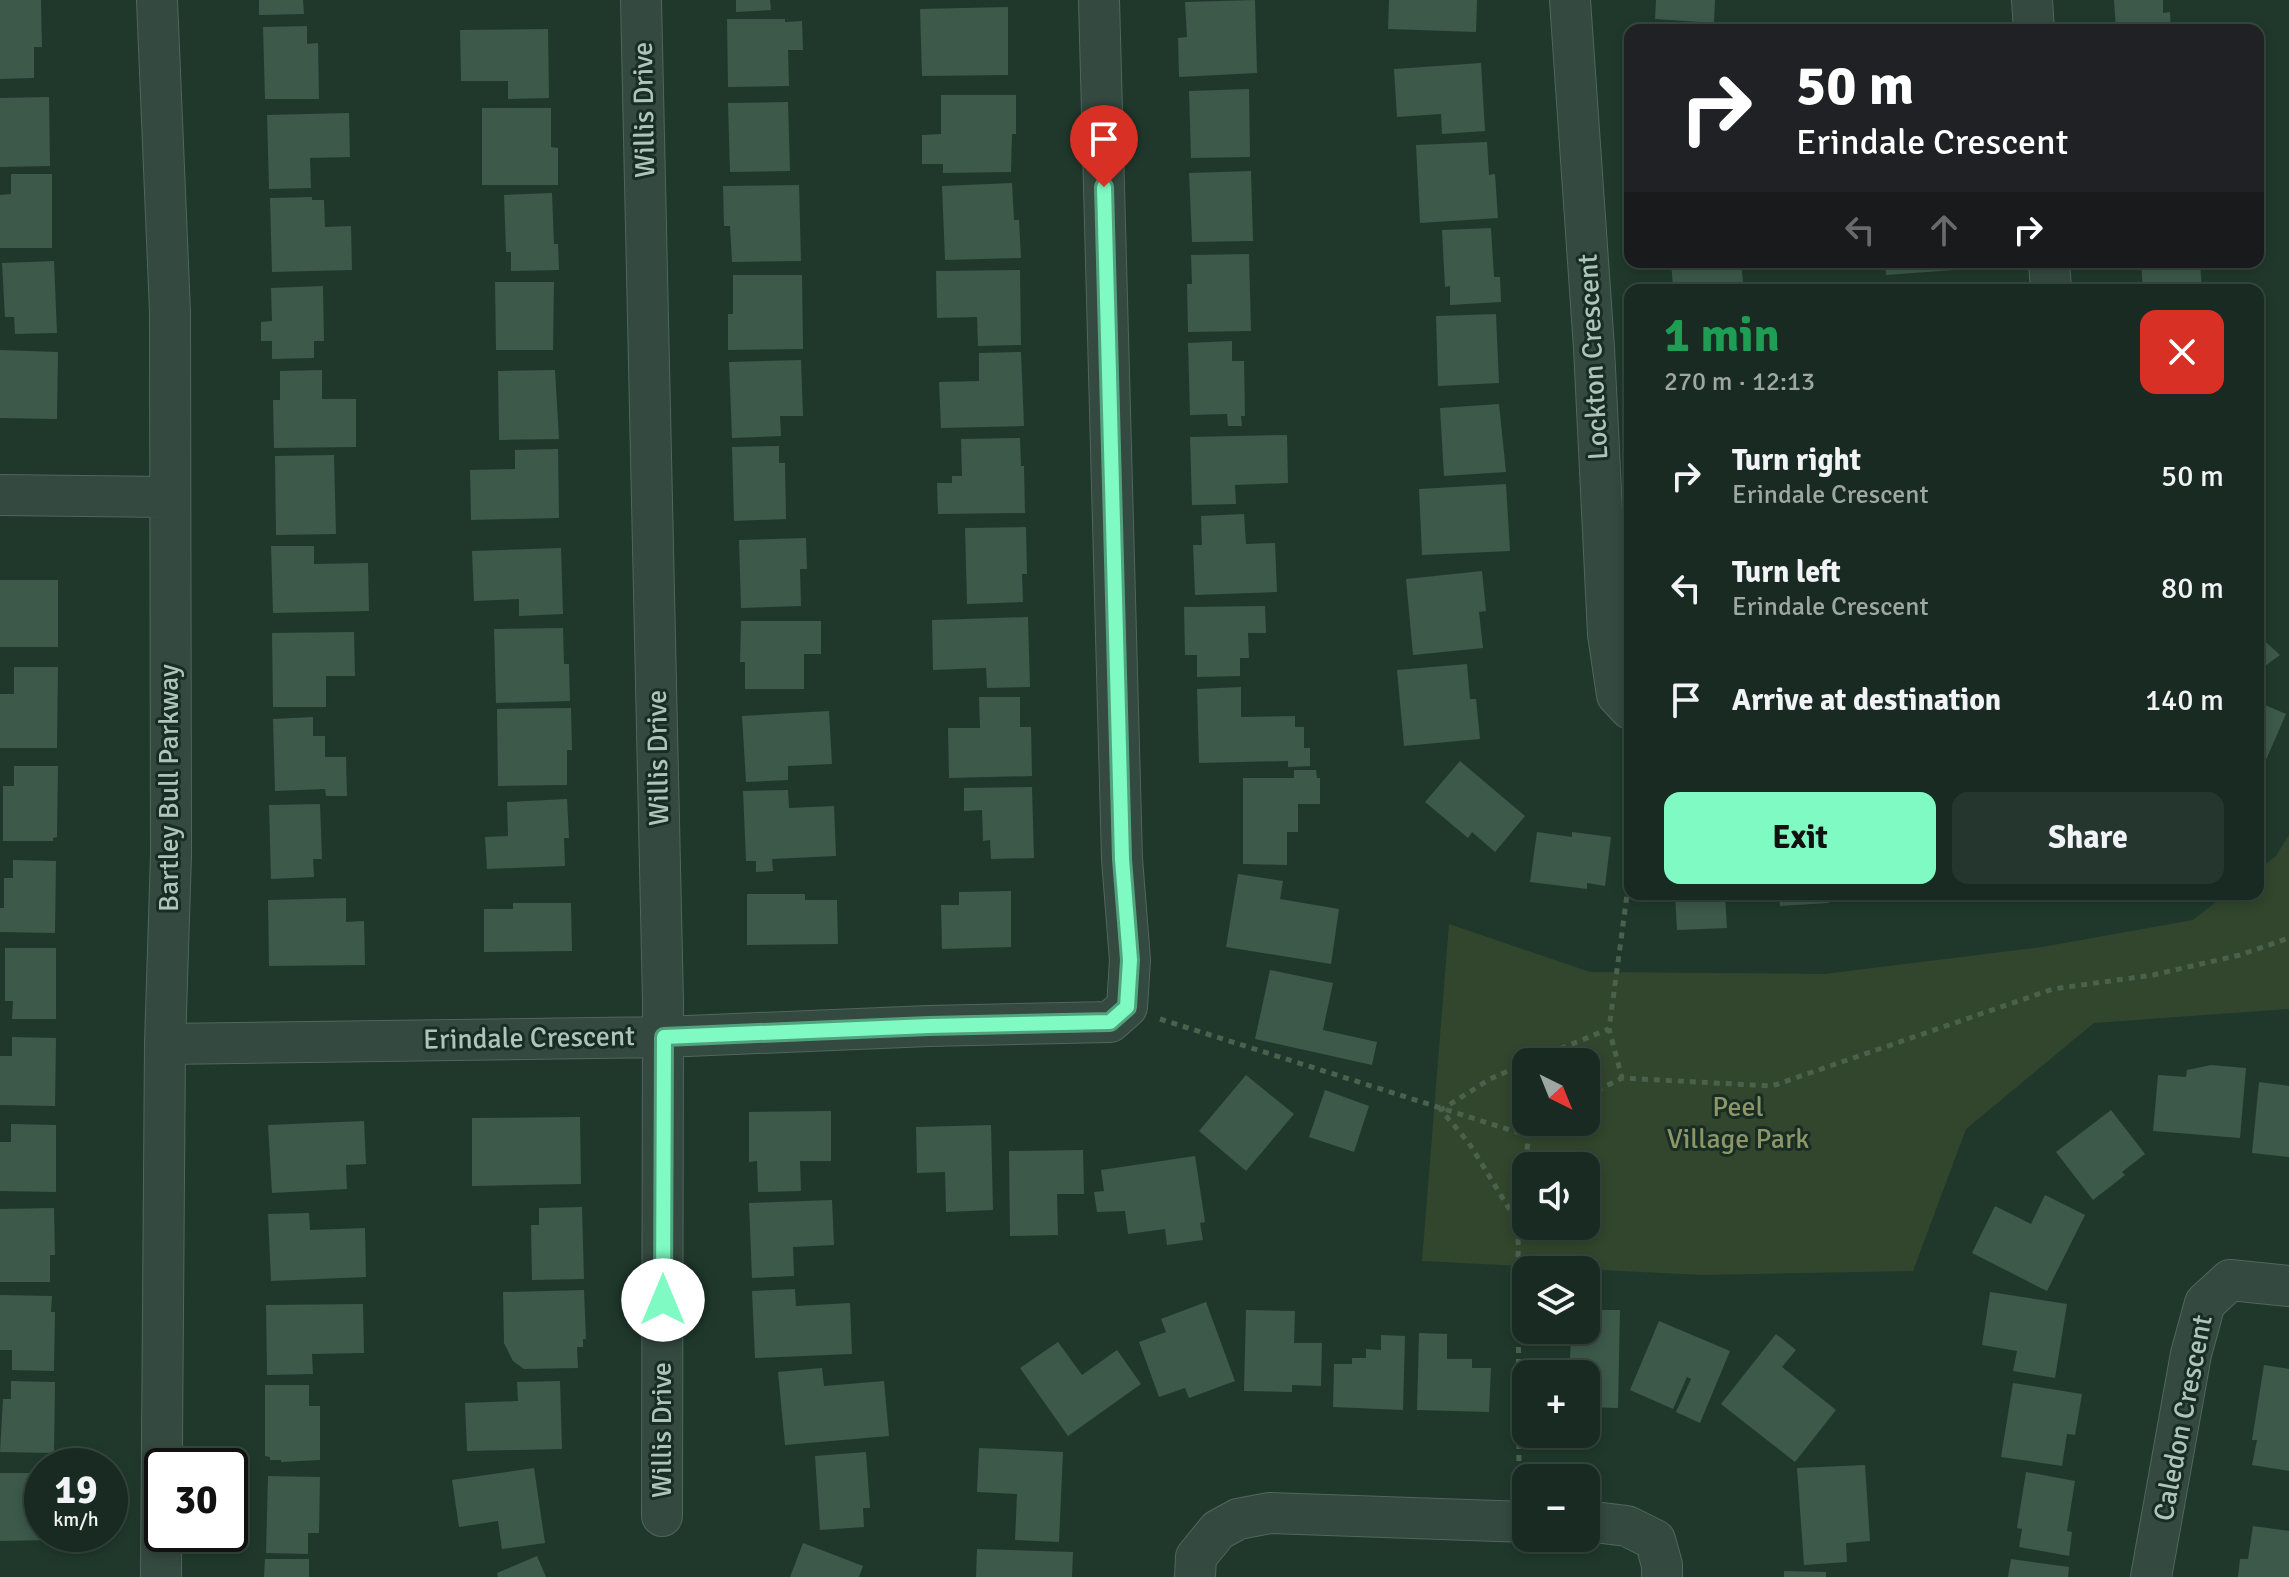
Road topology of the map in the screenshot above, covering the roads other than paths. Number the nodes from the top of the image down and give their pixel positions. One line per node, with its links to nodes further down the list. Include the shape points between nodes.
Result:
1 (157, 0): 8 (street, Bartley Bull Parkway, via 170,312)
2 (641, 0): 10 (street, Willis Drive)
3 (1099, 0): 10 (street, Erindale Crescent, via 1122,859 1130,960 1127,1007 1110,1022)
4 (1570, 0): 9 (street, Lockton Crescent, via 1608,634 1617,695)
5 (2032, 0): 6 (street)
6 (2034, 24)
7 (0, 495): 8 (street)
8 (168, 497): 11 (street, Bartley Bull Parkway, via 171,855)
9 (1624, 703)
10 (664, 1037): 11 (street, Erindale Crescent); 13 (street, Willis Drive)
11 (165, 1044): 16 (street, Bartley Bull Parkway)
12 (2289, 1286): 19 (street, Caledon Crescent, via 2230,1280 2205,1303)
13 (662, 1516)
14 (1512, 1522): 17 (street, via 1270,1513 1238,1519 1218,1530 1196,1557)
15 (1600, 1523): 18 (street, via 1627,1526 1655,1540)
16 (161, 1577)
17 (1195, 1577)
18 (1662, 1577)
19 (2151, 1577)

